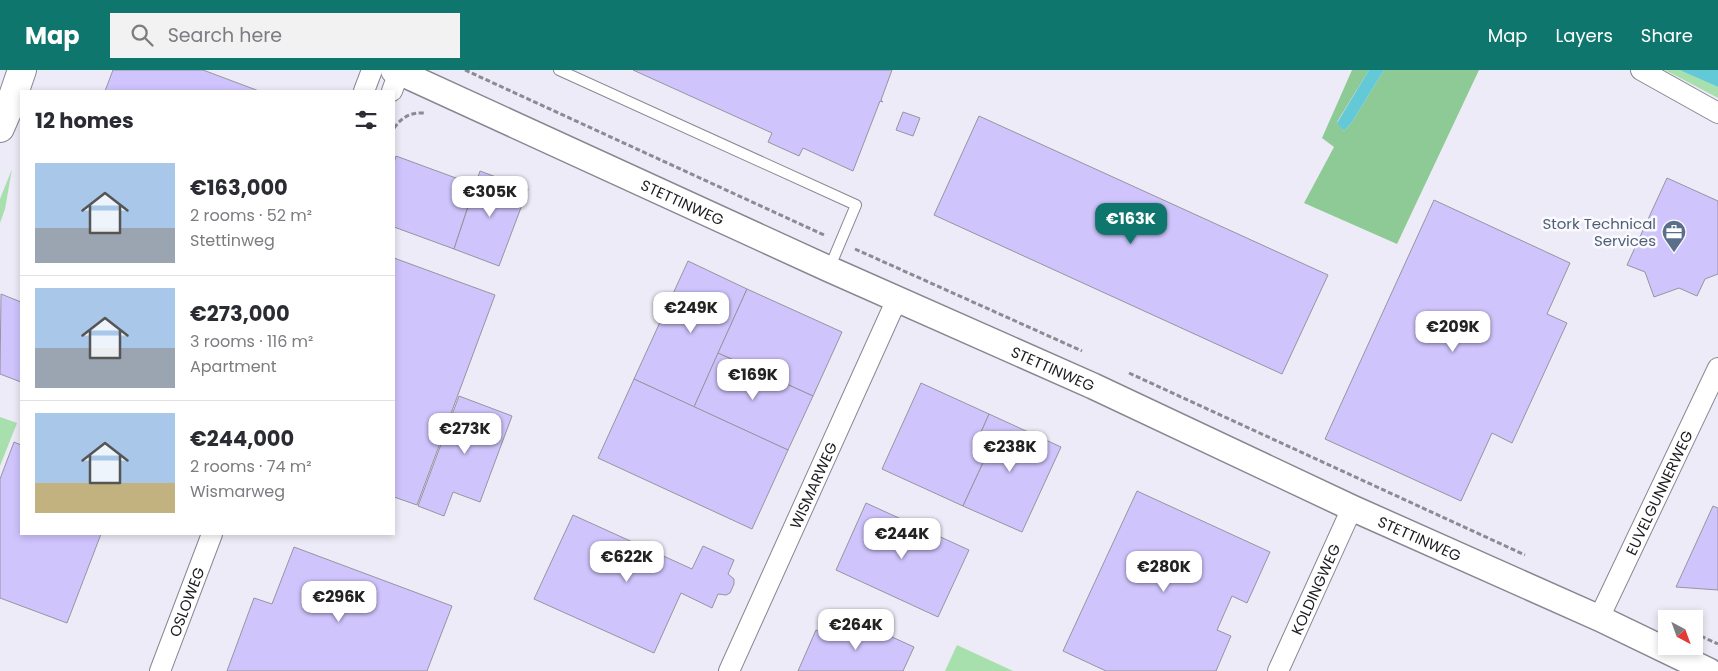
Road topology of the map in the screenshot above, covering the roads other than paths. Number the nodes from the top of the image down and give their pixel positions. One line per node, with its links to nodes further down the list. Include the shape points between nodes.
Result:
1 (22, 70): 8 (highway)
2 (372, 70): 6 (street)
3 (559, 70): 9 (lane, via 856,204)
4 (1641, 70): 7 (street)
5 (396, 76): 9 (street, STETTINWEG)
6 (364, 90)
7 (1718, 113)
8 (0, 128)
9 (829, 269): 10 (street, STETTINWEG)
10 (897, 300): 12 (street, STETTINWEG, via 1093,386); 16 (street, WISMARWEG)
11 (1718, 368): 14 (street, EUVELGUNNERWEG)
12 (1352, 508): 14 (street, STETTINWEG); 17 (street, KOLDINGWEG)
13 (212, 535): 15 (street, OSLOWEG)
14 (1599, 618): 18 (street, STETTINWEG)
15 (160, 671)
16 (729, 671)
17 (1278, 671)
18 (1709, 671)

